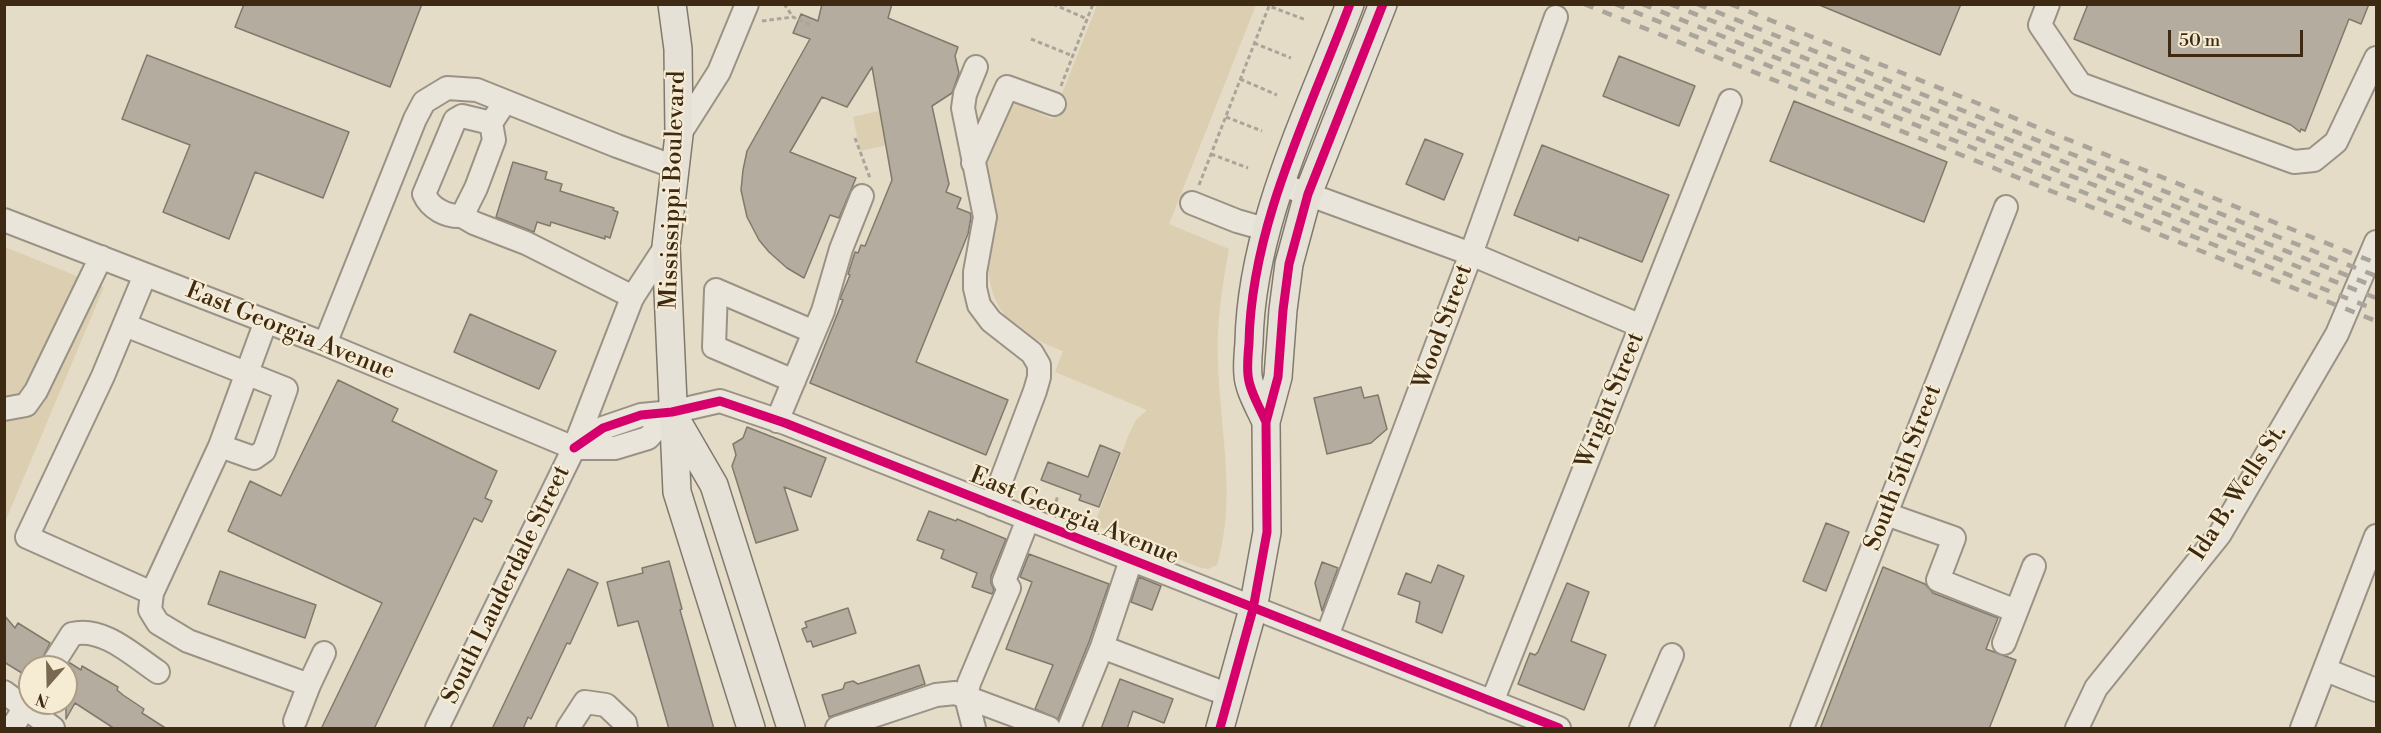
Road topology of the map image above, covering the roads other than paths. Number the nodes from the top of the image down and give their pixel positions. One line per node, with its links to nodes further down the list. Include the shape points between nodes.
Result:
1 (672, 4): 13 (main road, Mississippi Boulevard, via 678,49)
2 (1350, 4): 16 (main road)
3 (1383, 4): 17 (main road)
4 (2048, 4): 7 (street, via 2040,25 2080,84 2294,162 2314,160 2336,142)
5 (743, 14): 13 (street, via 719,72)
6 (1556, 17): 26 (street, Wood Street)
7 (2376, 57)
8 (976, 67): 14 (street, via 963,108)
9 (1730, 101): 32 (street, Wright Street)
10 (505, 102): 12 (street); 15 (street); 34 (street, via 477,90 447,88 424,102)
11 (1054, 105): 14 (street, via 1007,87)
12 (490, 123): 21 (street, via 494,140); 21 (street, via 462,116 455,120 424,194 436,209)
13 (679, 135): 15 (main road, Mississippi Boulevard)
14 (974, 163): 43 (street, via 985,217 975,272 979,305 1000,330 1032,353 1039,365 1035,392)
15 (675, 167): 25 (main road, Mississippi Boulevard)
16 (1280, 184): 17 (street); 23 (main road)
17 (1308, 194): 26 (street); 40 (main road, via 1289,264 1278,377)
18 (862, 196): 33 (street)
19 (1192, 203): 23 (street)
20 (2006, 207): 44 (street, South 5th Street)
21 (462, 216): 29 (street)
22 (4, 220): 27 (street, East Georgia Avenue)
23 (1265, 229): 40 (main road, via 1253,283 1248,377)
24 (2376, 242): 85 (street, Ida B. Wells St., via 2337,334 2220,534 2096,687)
25 (666, 246): 29 (street, South Lauderdale Street); 38 (main road, Mississippi Boulevard)
26 (1471, 254): 32 (street); 52 (street, Wood Street)
27 (101, 257): 28 (street, East Georgia Avenue); 37 (street, via 36,391 26,405)
28 (145, 275): 30 (street, East Georgia Avenue); 31 (street)
29 (633, 297): 42 (street, South Lauderdale Street)
30 (266, 321): 34 (street, East Georgia Avenue); 35 (street)
31 (125, 325): 35 (street); 49 (street, via 27,537)
32 (1641, 326): 66 (street, Wright Street)
33 (814, 332): 36 (street); 36 (street, via 716,290 714,347)
34 (325, 344): 42 (street, East Georgia Avenue)
35 (246, 372): 41 (street); 41 (street, via 286,389 264,451 254,458)
36 (794, 381): 39 (street)
37 (4, 409)
38 (672, 412): 39 (street, East Georgia Avenue, via 720,401); 42 (street, East Georgia Avenue, via 648,438 615,447); 75 (main road, Mississippi Boulevard, via 677,492); 76 (main road, Mississippi Boulevard, via 714,485)
39 (777, 420): 43 (street, East Georgia Avenue)
40 (1266, 422): 50 (main road, via 1267,532)
41 (220, 446): 49 (street)
42 (574, 448): 72 (street, South Lauderdale Street)
43 (992, 505): 45 (street, East Georgia Avenue)
44 (1886, 514): 51 (street, via 1954,538 1938,580); 84 (street, South 5th Street)
45 (1028, 519): 47 (street, East Georgia Avenue); 64 (street, via 1004,581 1009,588)
46 (2376, 537): 58 (street)
47 (1131, 560): 50 (street, East Georgia Avenue); 54 (street)
48 (2034, 566): 51 (street)
49 (152, 593): 60 (street, via 150,610 158,622 188,641)
50 (1252, 609): 52 (street, East Georgia Avenue); 63 (main road)
51 (2016, 611): 53 (street)
52 (1328, 636): 66 (street, East Georgia Avenue)
53 (2004, 643)
54 (1102, 647): 63 (street); 80 (street)
55 (324, 653): 60 (street)
56 (59, 655): 59 (street, via 72,634 84,631 111,640)
57 (1672, 655): 83 (street)
58 (2326, 670): 61 (street); 86 (street)
59 (158, 672)
60 (309, 686): 69 (street)
61 (2376, 690)
62 (4, 692): 65 (street)
63 (1229, 695): 81 (main road)
64 (966, 697): 77 (street, via 955,693 936,695); 78 (street); 79 (street)
65 (18, 698)
66 (1492, 702): 82 (street, East Georgia Avenue)
67 (21, 715): 70 (street)
68 (40, 715): 71 (street)
69 (295, 721)
70 (12, 729)
71 (53, 729)
72 (437, 729)
73 (568, 729): 74 (street, via 585,702 606,705 625,723)
74 (626, 729)
75 (751, 729)
76 (791, 729)
77 (837, 729)
78 (974, 729)
79 (1049, 729)
80 (1069, 729)
81 (1220, 729)
82 (1559, 729)
83 (1641, 729)
84 (1802, 729)
85 (2077, 729)
86 (2302, 729)

